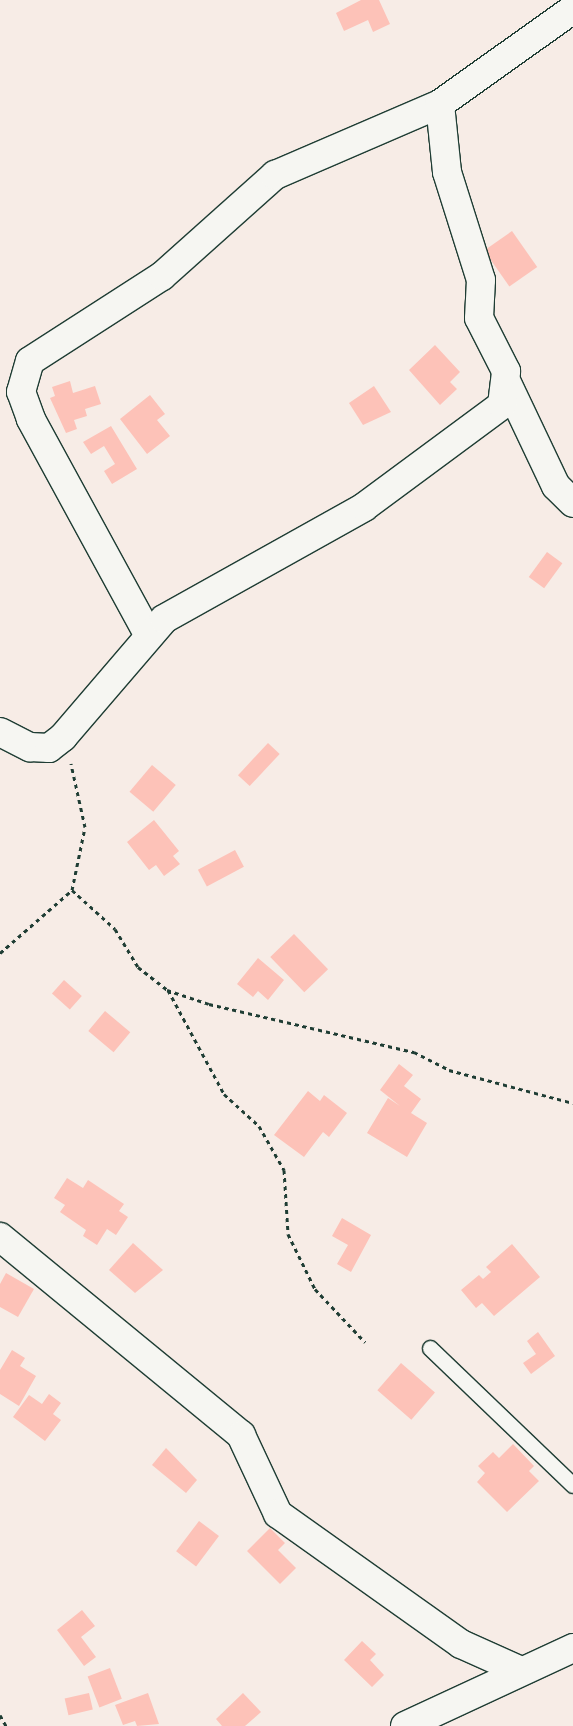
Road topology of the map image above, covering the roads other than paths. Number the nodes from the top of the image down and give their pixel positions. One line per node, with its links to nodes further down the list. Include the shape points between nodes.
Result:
1 (573, 9): 2 (street)
2 (440, 104): 3 (street, via 447,172 481,280 479,318 502,361); 5 (street, via 275,175 162,276 30,361 21,392 30,419)
3 (507, 384): 4 (street, via 556,486); 5 (street, via 502,405 364,507 264,568 175,612)
4 (573, 502)
5 (148, 634): 6 (street, via 63,737 40,750)
6 (0, 732)
7 (0, 1237): 11 (street, via 241,1435 278,1514 461,1644)
8 (430, 1348): 9 (lane)
9 (573, 1485)
10 (573, 1648): 11 (street)
11 (521, 1671): 12 (street)
12 (405, 1726)

